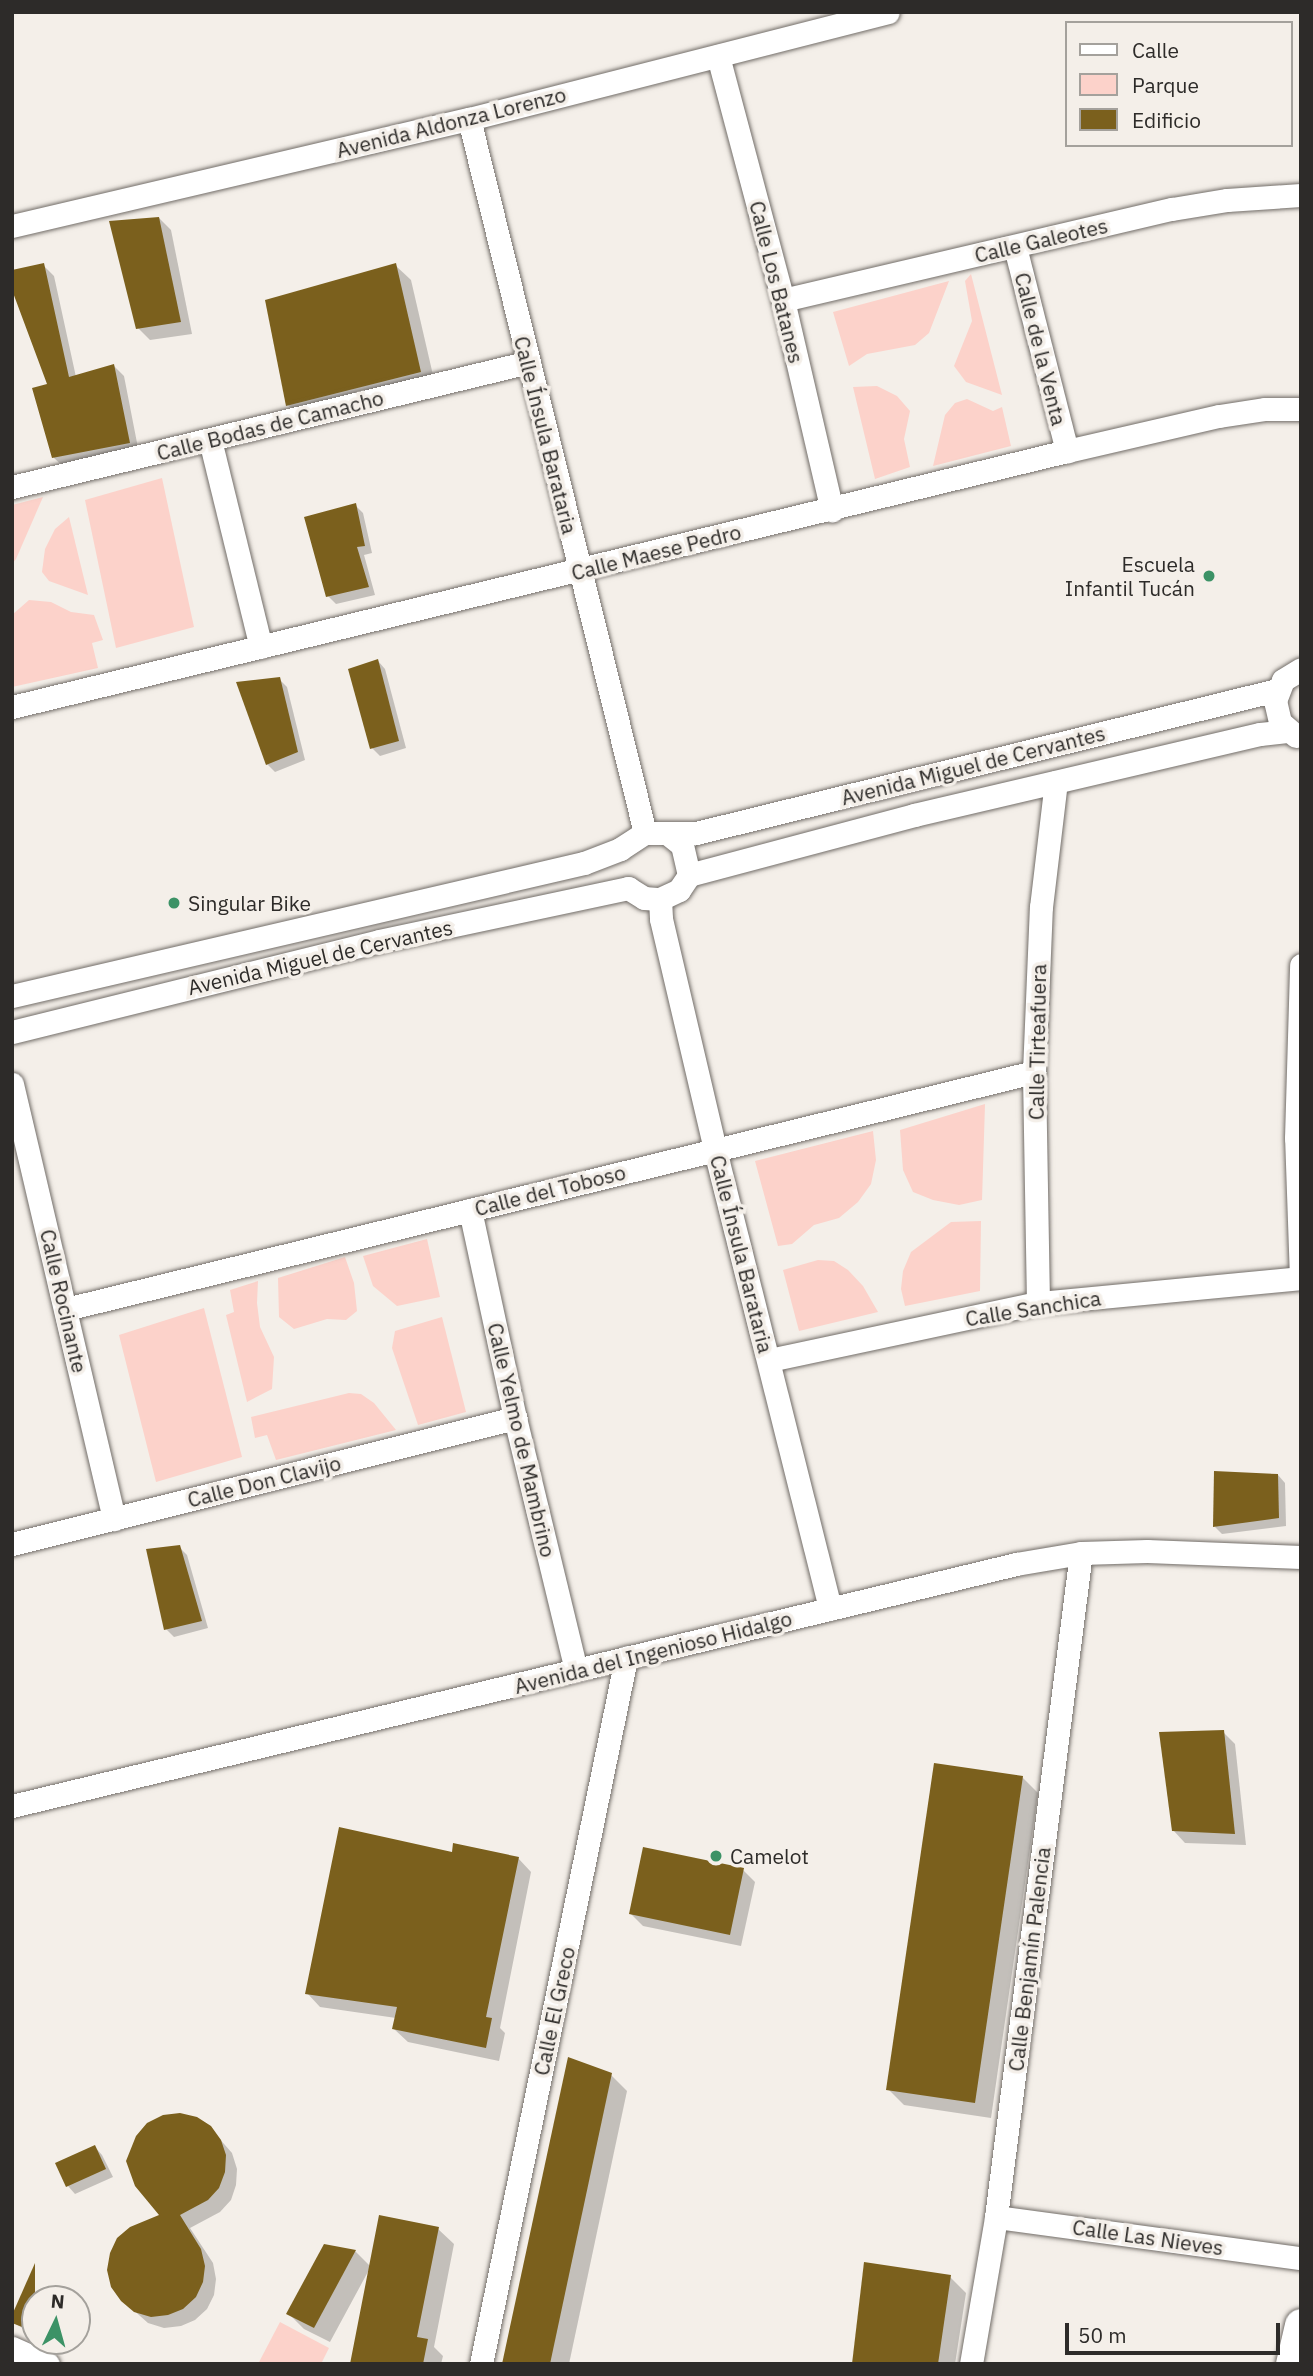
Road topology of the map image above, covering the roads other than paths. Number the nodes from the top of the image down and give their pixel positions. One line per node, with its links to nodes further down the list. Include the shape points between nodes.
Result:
1 (888, 12): 2 (street, Avenida Aldonza Lorenzo)
2 (718, 55): 3 (street, Avenida Aldonza Lorenzo); 7 (street, Calle Los Batanes)
3 (469, 119): 5 (street, Avenida Aldonza Lorenzo); 8 (street, Calle Ínsula Barataria)
4 (1301, 195): 6 (street, Calle Galeotes, via 1172,209)
5 (12, 226)
6 (1015, 247): 7 (street, Calle Galeotes); 11 (street, Calle de la Venta)
7 (783, 300): 13 (street, Calle Los Batanes)
8 (528, 362): 10 (street, Calle Bodas de Camacho); 14 (street, Calle Ínsula Barataria)
9 (1301, 409): 11 (street, Calle Maese Pedro, via 1219,416)
10 (210, 440): 12 (street, Calle Bodas de Camacho); 15 (street)
11 (1067, 451): 13 (street, Calle Maese Pedro)
12 (12, 486)
13 (832, 510): 14 (street, Calle Maese Pedro)
14 (579, 571): 15 (street, Calle Maese Pedro); 21 (street, Calle Ínsula Barataria)
15 (261, 647): 18 (street, Calle Maese Pedro)
16 (1301, 669): 17 (street, via 1291,673)
17 (1277, 690): 19 (street, via 1276,712); 22 (street, Avenida Miguel de Cervantes, via 709,830)
18 (12, 707)
19 (1294, 734): 20 (street, Avenida Miguel de Cervantes, via 1260,734)
20 (1056, 782): 24 (street, Avenida Miguel de Cervantes); 30 (street, Calle Tirteafuera, via 1041,907)
21 (645, 833): 22 (street, Avenida Miguel de Cervantes); 23 (street, Avenida Miguel de Cervantes)
22 (668, 834): 24 (street, via 682,845)
23 (620, 849): 25 (street, via 620,870); 28 (street, Avenida Miguel de Cervantes, via 584,863)
24 (689, 875): 26 (street, Avenida Miguel de Cervantes, via 679,890)
25 (628, 888): 26 (street, via 644,898); 29 (street, Avenida Miguel de Cervantes, via 379,941)
26 (660, 899): 32 (street, Calle Ínsula Barataria)
27 (1301, 965): 34 (street, via 1296,1138)
28 (12, 996)
29 (12, 1032)
30 (1034, 1072): 32 (street, Calle del Toboso); 35 (street, Calle Tirteafuera)
31 (12, 1084): 36 (street, Calle Rocinante)
32 (715, 1150): 33 (street, Calle del Toboso); 37 (street, Calle Ínsula Barataria)
33 (470, 1210): 36 (street, Calle del Toboso); 38 (street, Calle Yelmo de Mambrino)
34 (1301, 1278): 35 (street, Calle Sanchica)
35 (1038, 1303): 37 (street, Calle Sanchica)
36 (66, 1308): 39 (street, Calle Rocinante)
37 (769, 1360): 43 (street, Calle Ínsula Barataria)
38 (515, 1418): 39 (street, Calle Don Clavijo); 45 (street, Calle Yelmo de Mambrino)
39 (114, 1519): 40 (street, Calle Don Clavijo)
40 (12, 1544)
41 (1082, 1553): 42 (street, Avenida del Ingenioso Hidalgo); 43 (street, Avenida del Ingenioso Hidalgo, via 1016,1564); 47 (street, Calle Benjamín Palencia)
42 (1301, 1557)
43 (830, 1609): 44 (street, Avenida del Ingenioso Hidalgo)
44 (626, 1658): 45 (street, Avenida del Ingenioso Hidalgo); 52 (street, Calle El Greco)
45 (576, 1670): 46 (street, Avenida del Ingenioso Hidalgo)
46 (12, 1806)
47 (996, 2217): 48 (street, Calle Las Nieves); 53 (street, Calle Benjamín Palencia)
48 (1301, 2258)
49 (1301, 2325): 54 (street)
50 (12, 2348): 51 (street)
51 (48, 2364)
52 (481, 2364)
53 (971, 2364)
54 (1292, 2364)

